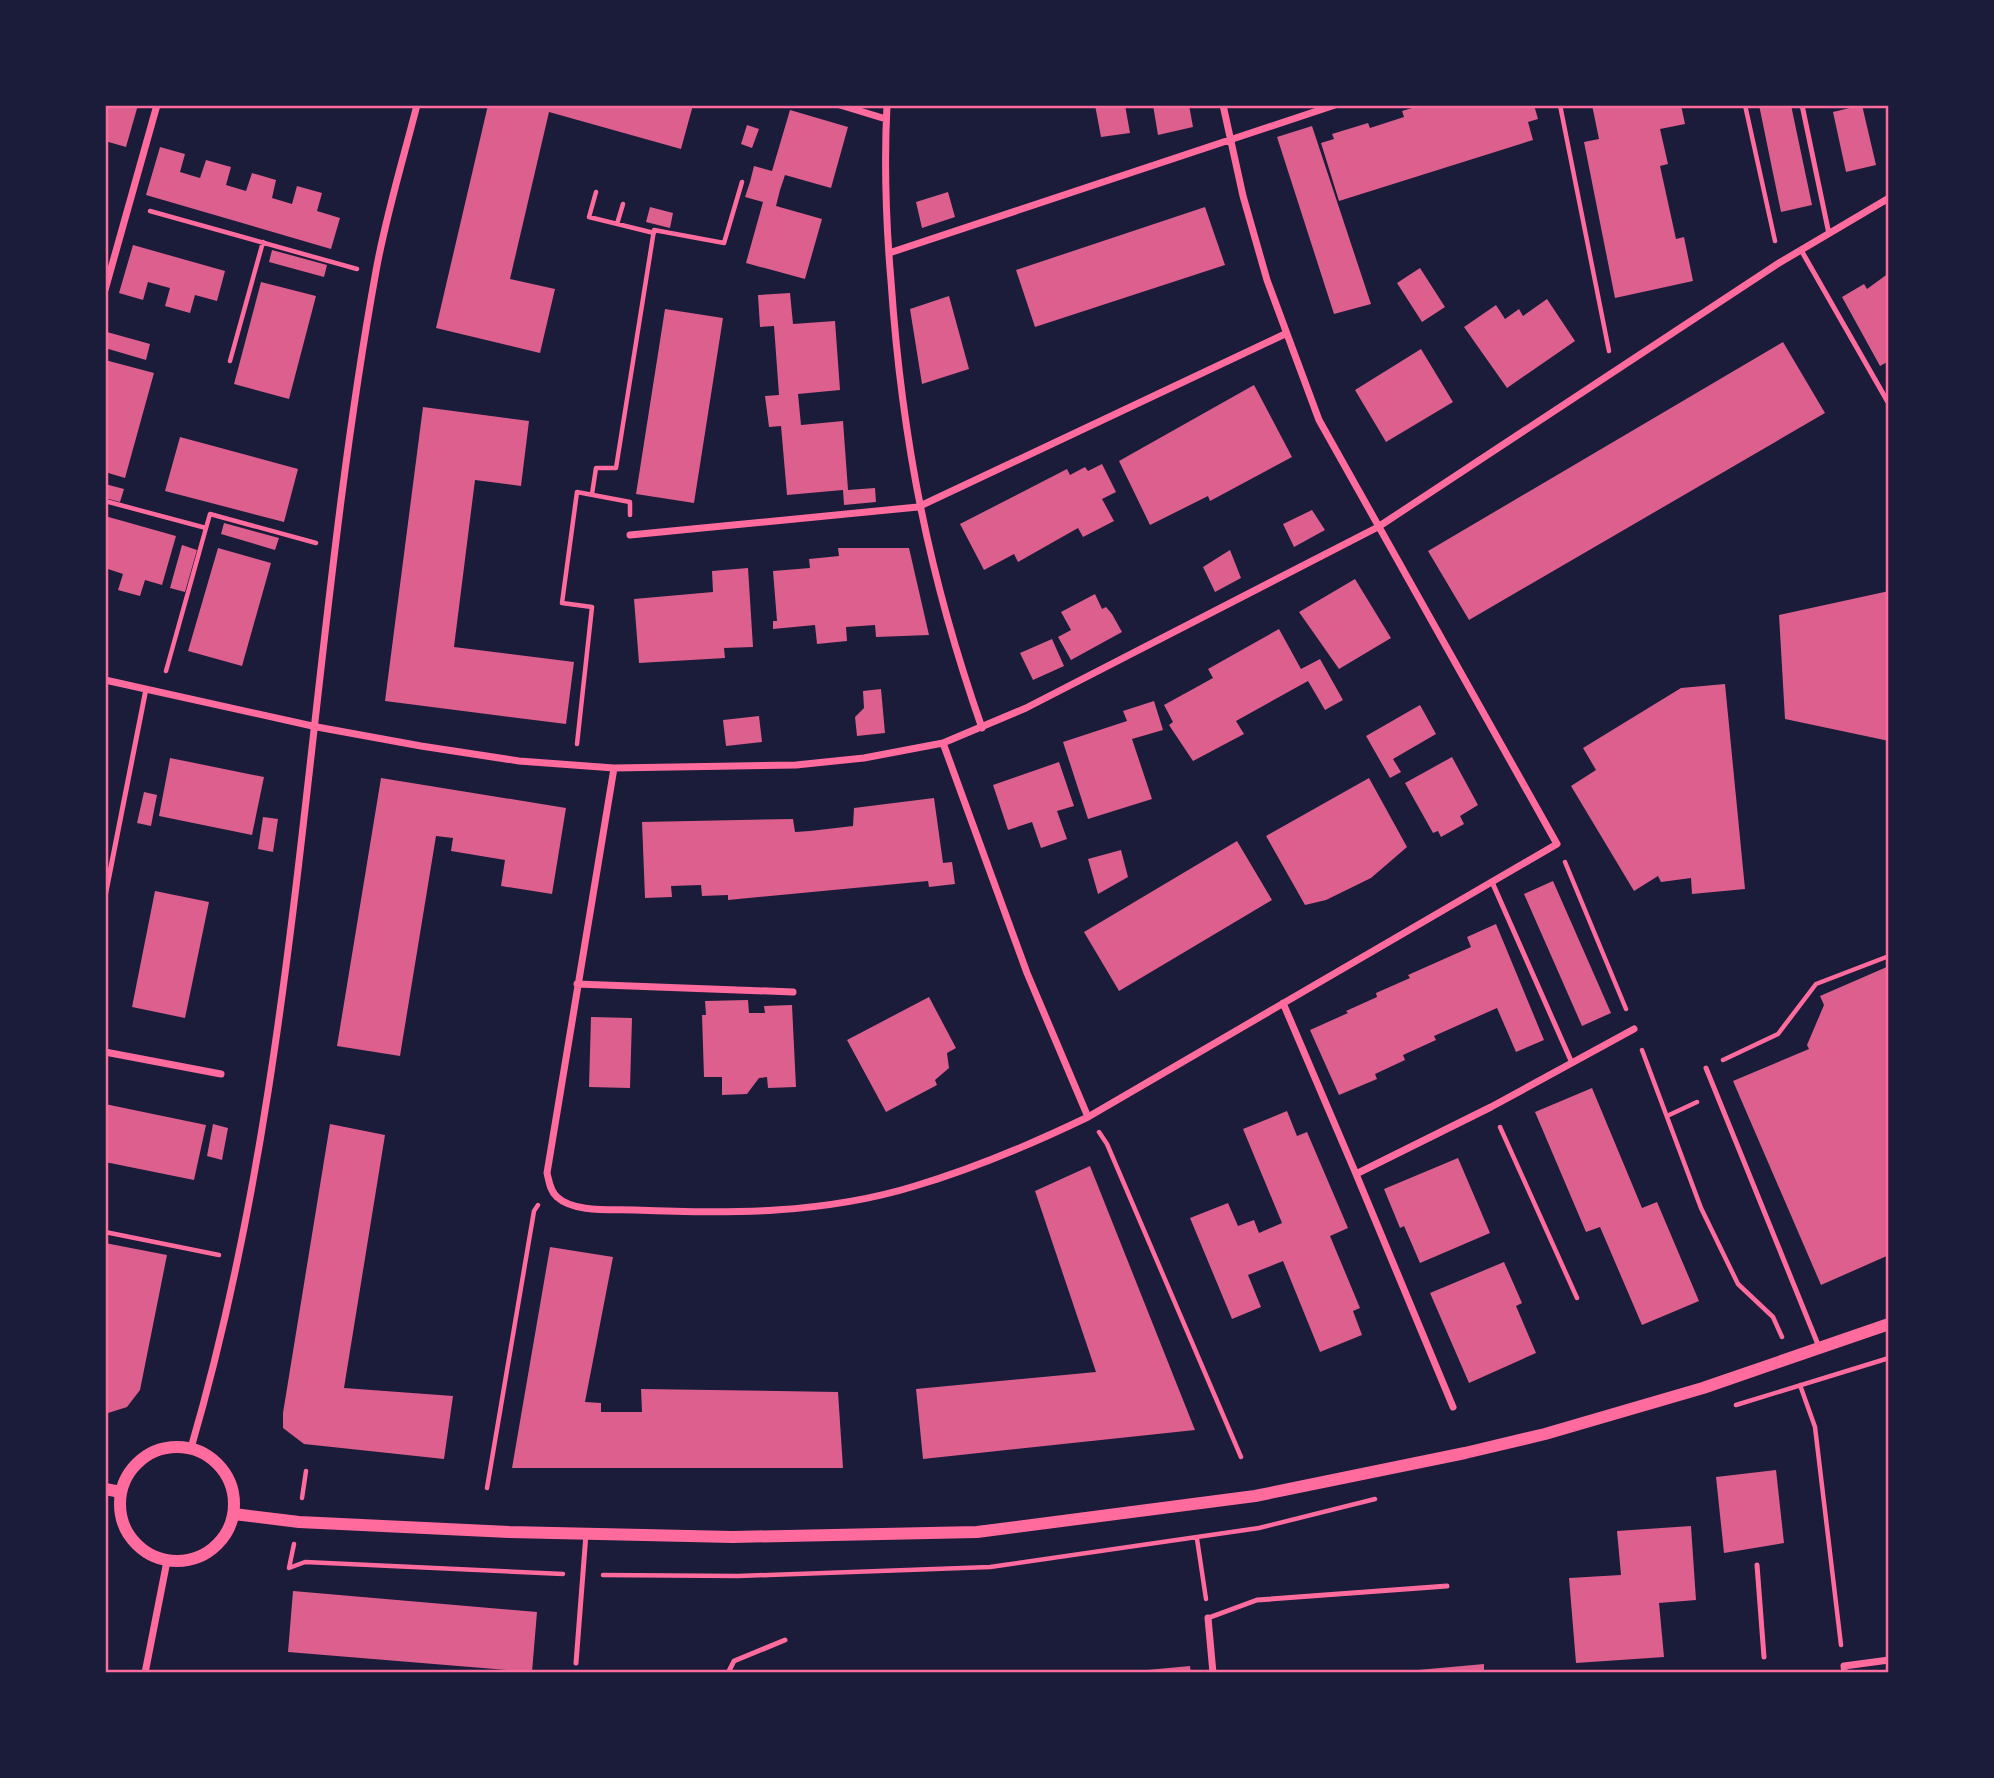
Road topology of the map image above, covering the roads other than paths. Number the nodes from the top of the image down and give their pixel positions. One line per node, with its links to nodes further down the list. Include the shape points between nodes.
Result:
1 (157, 105): 14 (street)
2 (417, 105): 22 (street, via 375,274 351,432)
3 (839, 105): 8 (street)
4 (887, 105): 8 (street)
5 (1223, 105): 9 (street)
6 (1335, 105): 9 (street)
7 (1802, 105): 11 (lane)
8 (886, 119): 13 (street)
9 (1229, 138): 13 (street); 15 (street)
10 (1889, 198): 11 (street)
11 (1829, 234): 12 (street)
12 (1801, 250): 16 (lane); 18 (street)
13 (889, 253): 17 (street, via 897,373)
14 (105, 290)
15 (1285, 334): 17 (street); 18 (street, via 1319,421)
16 (1889, 404)
17 (918, 508): 19 (street); 23 (street, via 953,646)
18 (1378, 527): 23 (street); 26 (street, via 1557,844)
19 (630, 535)
20 (105, 680): 21 (street)
21 (146, 689): 22 (street); 27 (lane)
22 (317, 727): 25 (street, via 507,759); 41 (street, via 240,1259)
23 (982, 728): 24 (street)
24 (943, 743): 25 (street, via 796,765); 36 (street, via 1027,973)
25 (614, 768): 28 (street)
26 (1492, 882): 30 (street); 33 (lane)
27 (105, 897)
28 (577, 984): 29 (street); 36 (street, via 547,1173 557,1197 572,1205 704,1213 781,1210 913,1186 1025,1147)
29 (793, 992)
30 (1283, 1003): 36 (street); 37 (street)
31 (1634, 1029): 33 (street)
32 (105, 1052): 35 (street)
33 (1572, 1063): 37 (street)
34 (1706, 1068): 39 (lane)
35 (221, 1074)
36 (1088, 1117)
37 (1356, 1174): 40 (street)
38 (1889, 1324): 39 (street)
39 (1821, 1350): 45 (street, via 1545,1434 1255,1496 978,1532 733,1537)
40 (1453, 1407)
41 (191, 1448): 43 (street, via 154,1451 139,1461); 44 (street, via 210,1457 225,1472 233,1492)
42 (105, 1489): 43 (street)
43 (121, 1492): 46 (street, via 120,1515 130,1536 146,1553)
44 (234, 1514): 45 (street, via 299,1522); 46 (street, via 218,1546 186,1562)
45 (586, 1534): 53 (lane)
46 (167, 1561): 55 (street)
47 (1757, 1565): 51 (lane)
48 (1447, 1586): 49 (lane, via 1257,1600)
49 (1208, 1618): 57 (street)
50 (785, 1640): 56 (lane, via 734,1661)
51 (1764, 1657)
52 (1889, 1660): 54 (street)
53 (576, 1663)
54 (1844, 1670)
55 (145, 1673)
56 (728, 1673)
57 (1213, 1673)

